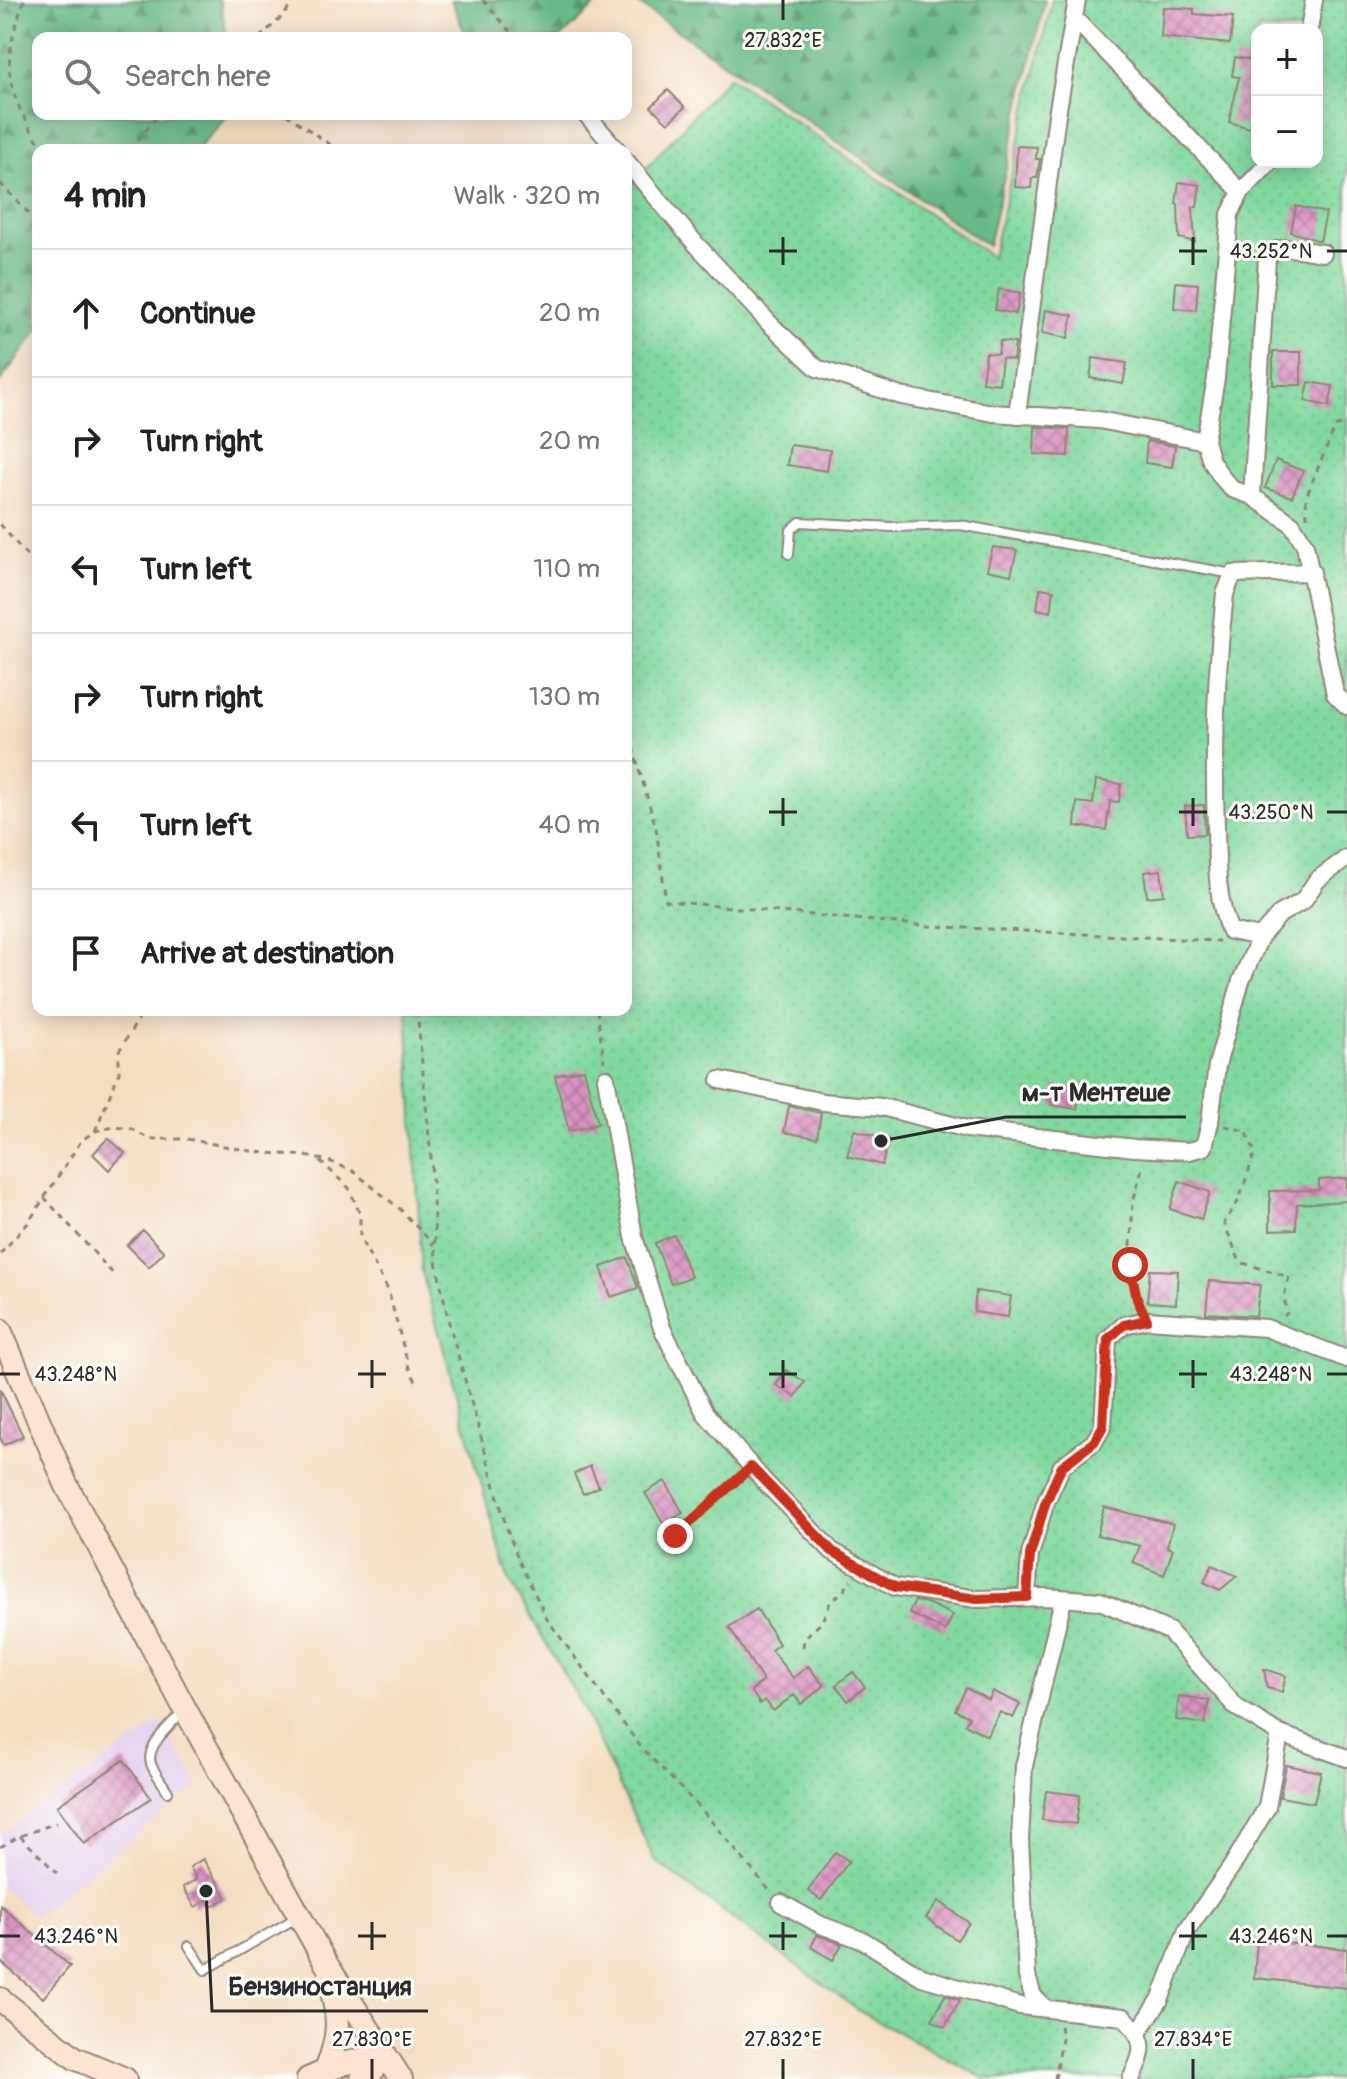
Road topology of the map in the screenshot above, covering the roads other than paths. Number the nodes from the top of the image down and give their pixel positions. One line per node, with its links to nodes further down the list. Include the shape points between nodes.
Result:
1 (1077, 0): 3 (street)
2 (1314, 0): 4 (street)
3 (1074, 18): 9 (street); 11 (street)
4 (1310, 24)
5 (591, 120): 6 (street)
6 (612, 144)
7 (632, 168): 11 (street, via 695,243 817,368 901,396)
8 (1264, 168): 9 (street)
9 (1241, 192): 12 (street, via 1230,214 1216,378)
10 (1323, 253): 13 (street, via 1279,249 1267,258)
11 (1017, 415): 12 (street, via 1099,420)
12 (1205, 441): 13 (street, via 1223,479 1232,489)
13 (1252, 496): 15 (street, via 1292,524)
14 (789, 554): 16 (lane, via 791,530 800,522 960,525)
15 (1312, 572): 16 (street); 17 (street, via 1335,694)
16 (1233, 574): 19 (street, via 1222,618 1217,863 1230,931)
17 (1347, 706)
18 (1347, 858): 19 (street)
19 (1260, 937): 21 (street, via 1217,1065 1204,1147 1189,1151 967,1129 882,1107 823,1102)
20 (606, 1078): 24 (street, via 634,1237 662,1328 705,1413 832,1551 895,1587 977,1599)
21 (720, 1080)
22 (0, 1330): 26 (main road, via 66,1484)
23 (1347, 1359): 24 (street, via 1266,1328 1147,1320 1124,1325 1108,1339 1103,1426 1094,1442 1062,1466 1045,1504 1030,1555)
24 (1027, 1597): 25 (street)
25 (1063, 1599): 27 (street, via 1100,1601 1169,1631 1236,1707); 35 (street, via 1024,1766 1020,1840 1027,1976 1033,1996)
26 (185, 1709): 29 (lane, via 150,1755); 31 (main road)
27 (1280, 1734): 28 (street); 36 (street, via 1267,1807 1187,1930 1160,2000)
28 (1347, 1758)
29 (168, 1792)
30 (781, 1903): 35 (street, via 864,1941 922,1977 1020,2006)
31 (299, 1916): 32 (lane, via 205,1970); 33 (main road)
32 (189, 1946)
33 (325, 1962): 37 (main road); 38 (main road, via 339,2029 336,2045)
34 (0, 1999): 39 (main road, via 75,2058)
35 (1052, 2009): 36 (street, via 1124,2017)
36 (1138, 2033): 42 (street, via 1142,2055)
37 (385, 2054): 38 (main road); 40 (main road); 41 (main road)
38 (317, 2075)
39 (125, 2079)
40 (362, 2079)
41 (401, 2079)
42 (1131, 2079)

